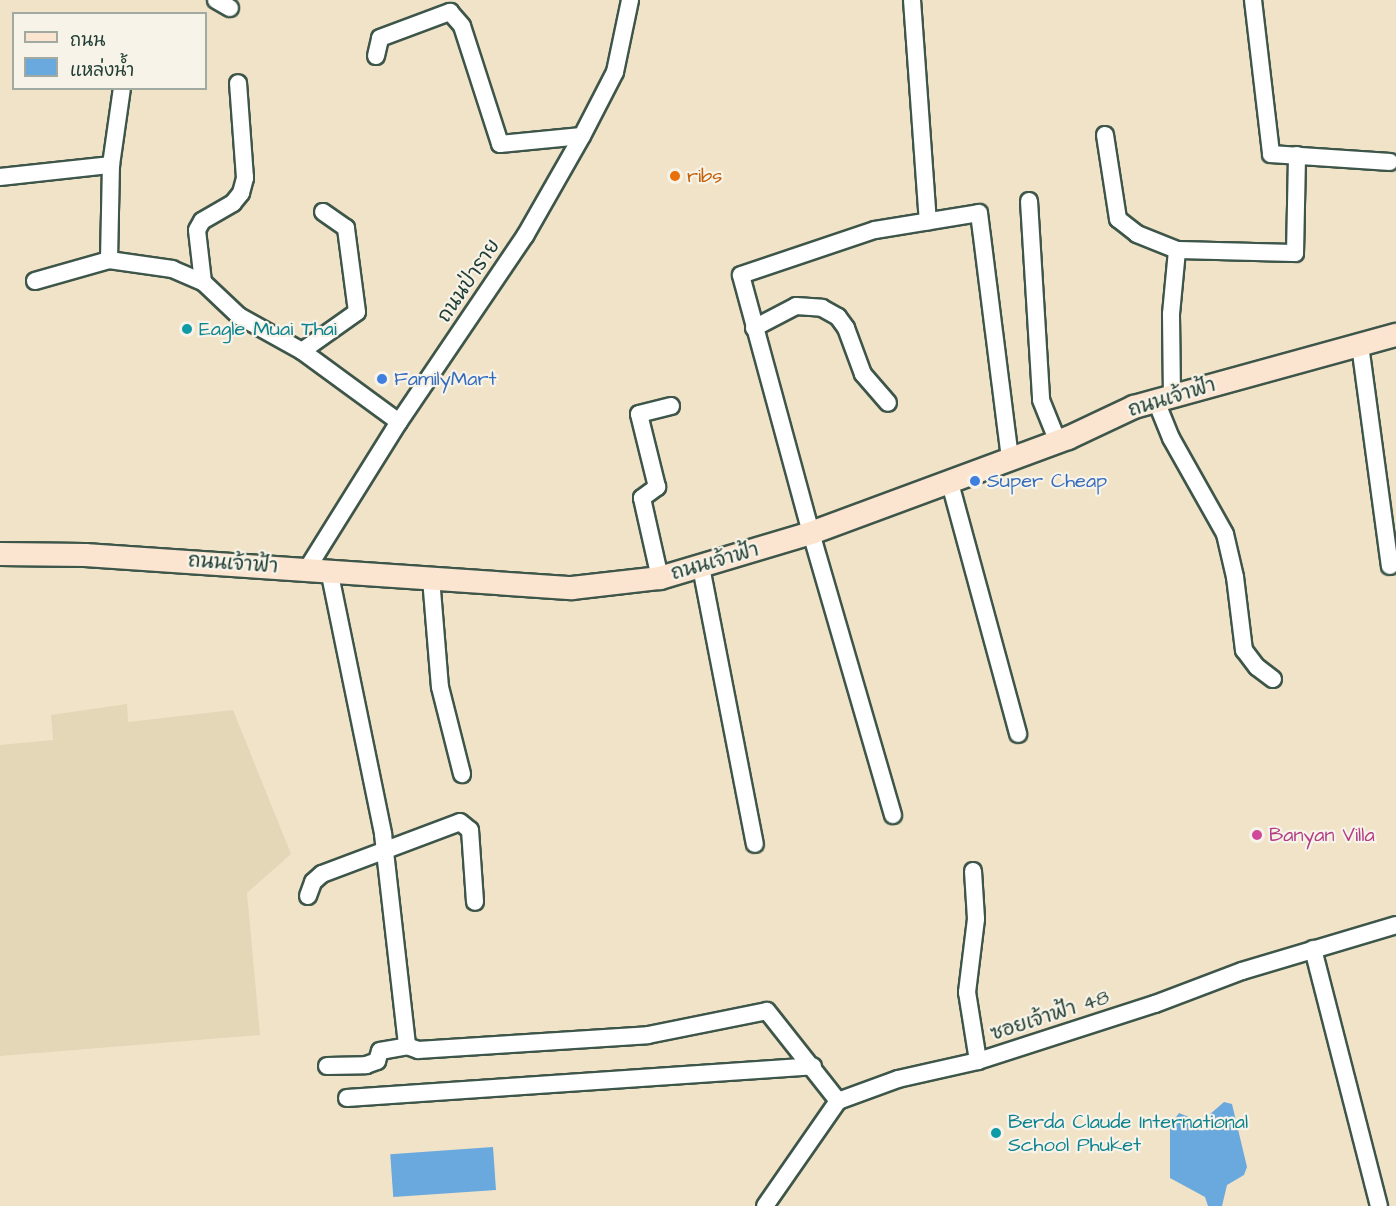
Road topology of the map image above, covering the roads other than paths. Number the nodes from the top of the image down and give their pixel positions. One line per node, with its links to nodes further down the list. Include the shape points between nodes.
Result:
1 (630, 0): 8 (street, ถนนป่าราย, via 615,72)
2 (912, 0): 15 (street)
3 (1253, 0): 9 (street, via 1271,154)
4 (376, 56): 8 (street, via 380,38 450,12 462,26 500,144)
5 (238, 82): 19 (street, via 245,178 241,193 233,202 202,221 197,230)
6 (122, 90): 11 (street)
7 (1105, 135): 16 (street, via 1118,219 1137,234)
8 (582, 136): 27 (street, ถนนป่าราย, via 525,236)
9 (1297, 155): 10 (street); 16 (street, via 1295,253)
10 (1390, 162)
11 (111, 165): 12 (street); 17 (street)
12 (0, 177)
13 (1029, 201): 28 (street, via 1041,400)
14 (323, 212): 23 (street, via 346,228 357,312)
15 (928, 220): 20 (street, via 875,230 741,275); 29 (street, via 980,213)
16 (1177, 250): 24 (street)
17 (109, 260): 18 (street); 19 (street, via 172,268)
18 (35, 281)
19 (203, 282): 23 (street, via 239,316)
20 (754, 328): 25 (street, via 796,306 822,308 838,317 846,328 863,374); 31 (street)
21 (1396, 335): 22 (main road, ถนนเจ้าฟ้า)
22 (1360, 345): 24 (main road, ถนนเจ้าฟ้า); 33 (street)
23 (302, 351): 27 (street)
24 (1164, 399): 28 (main road, ถนนเจ้าฟ้า); 38 (street, via 1171,438 1225,534 1244,650)
25 (888, 403)
26 (671, 406): 37 (street, via 639,414 657,487 642,498)
27 (399, 422): 35 (street, ถนนป่าราย)
28 (1058, 442): 29 (main road, ถนนเจ้าฟ้า)
29 (1010, 459): 30 (main road, ถนนเจ้าฟ้า)
30 (950, 483): 31 (main road, ถนนเจ้าฟ้า); 39 (street)
31 (811, 533): 34 (main road, ถนนเจ้าฟ้า); 41 (street)
32 (0, 554): 35 (main road, ถนนเจ้าฟ้า, via 86,555)
33 (1390, 566)
34 (701, 567): 37 (main road, ถนนเจ้าฟ้า); 42 (street)
35 (318, 570): 36 (main road, ถนนเจ้าฟ้า); 43 (street)
36 (431, 578): 37 (main road, ถนนเจ้าฟ้า, via 572,588); 40 (street, via 440,687)
37 (660, 578)
38 (1273, 679)
39 (1018, 734)
40 (462, 774)
41 (893, 815)
42 (755, 843)
43 (386, 849): 45 (street, via 322,874 313,882); 46 (street, via 464,822 470,830); 49 (street)
44 (973, 871): 50 (street, via 976,913 967,992)
45 (308, 896)
46 (476, 902)
47 (1396, 925): 48 (street, ซอยเจ้าฟ้า 48)
48 (1313, 949): 50 (street, ซอยเจ้าฟ้า 48); 56 (street)
49 (407, 1046): 51 (street, via 380,1051 376,1061 366,1065); 52 (street, via 418,1050 648,1035 767,1011)
50 (978, 1061): 54 (street, ซอยเจ้าฟ้า 48, via 898,1078)
51 (327, 1066)
52 (813, 1066): 53 (street); 54 (street)
53 (347, 1098)
54 (838, 1101): 55 (street)
55 (765, 1206)
56 (1379, 1206)

